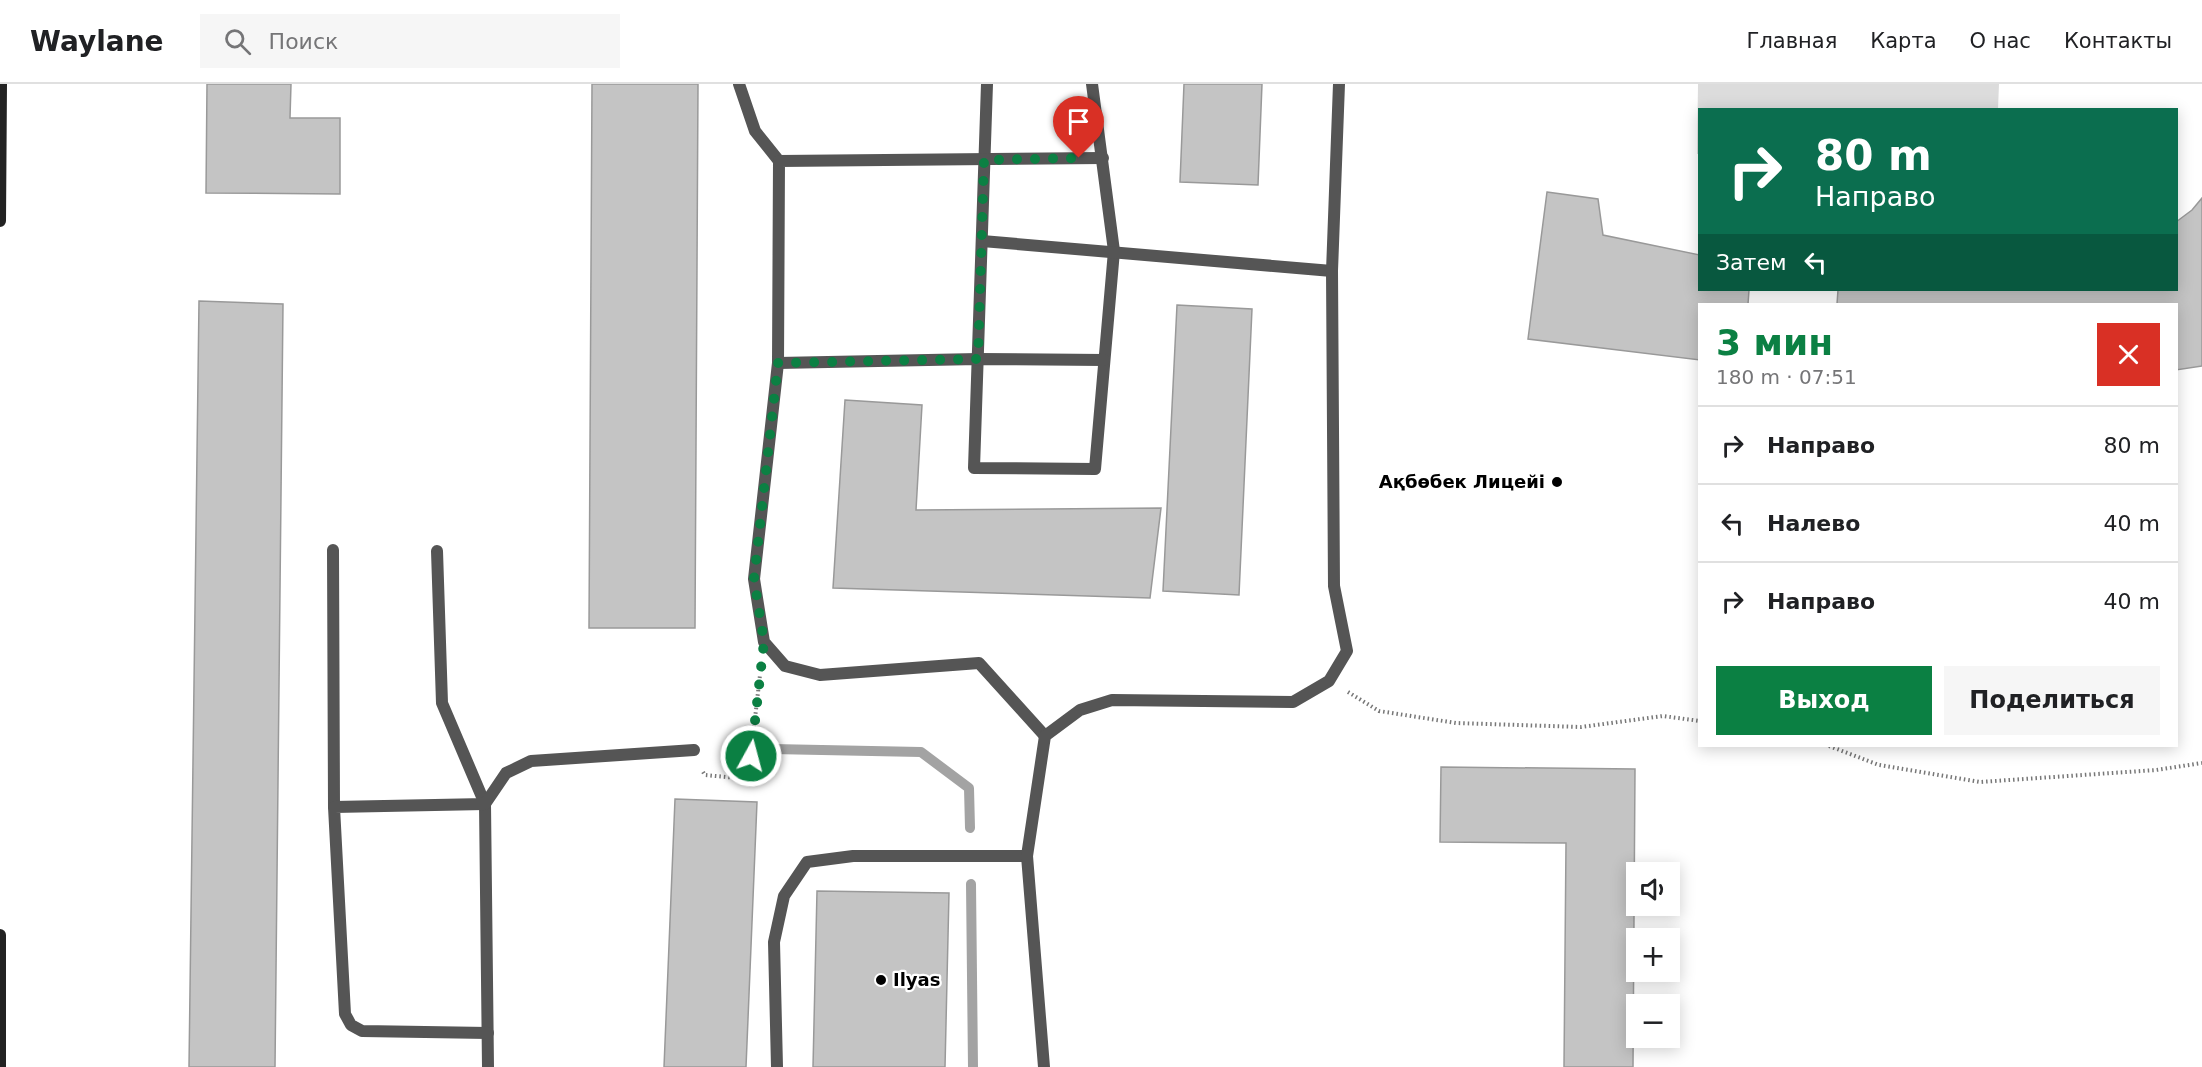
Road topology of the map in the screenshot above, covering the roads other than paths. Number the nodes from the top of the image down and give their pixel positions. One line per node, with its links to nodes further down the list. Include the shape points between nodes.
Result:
1 (1, 84): 9 (street)
2 (739, 84): 8 (lane, via 755,130)
3 (987, 84): 7 (lane)
4 (1092, 84): 6 (lane)
5 (1339, 84): 12 (lane)
6 (1103, 158): 7 (lane); 11 (lane)
7 (984, 160): 8 (lane); 10 (lane)
8 (779, 161): 15 (lane)
9 (0, 222)
10 (982, 241): 11 (lane); 13 (lane)
11 (1114, 251): 12 (lane); 14 (lane)
12 (1332, 271): 18 (lane, via 1334,586 1347,651 1329,681 1293,702 1112,700 1080,710)
13 (978, 359): 14 (lane); 14 (lane, via 974,468 1095,469); 15 (lane)
14 (1104, 360)
15 (778, 363): 18 (lane, via 754,579 764,642 785,666 820,675 979,663)
16 (333, 550): 21 (lane)
17 (437, 551): 20 (lane, via 442,703)
18 (1045, 736): 22 (lane)
19 (694, 750): 20 (lane, via 531,761 506,772)
20 (485, 804): 21 (lane); 24 (lane)
21 (334, 807): 24 (lane, via 345,1014 351,1025 362,1031)
22 (1027, 856): 27 (lane, via 853,856 807,862 784,896 774,942); 28 (lane)
23 (0, 935): 25 (street)
24 (488, 1033): 26 (lane)
25 (0, 1067)
26 (488, 1067)
27 (777, 1067)
28 (1044, 1067)

